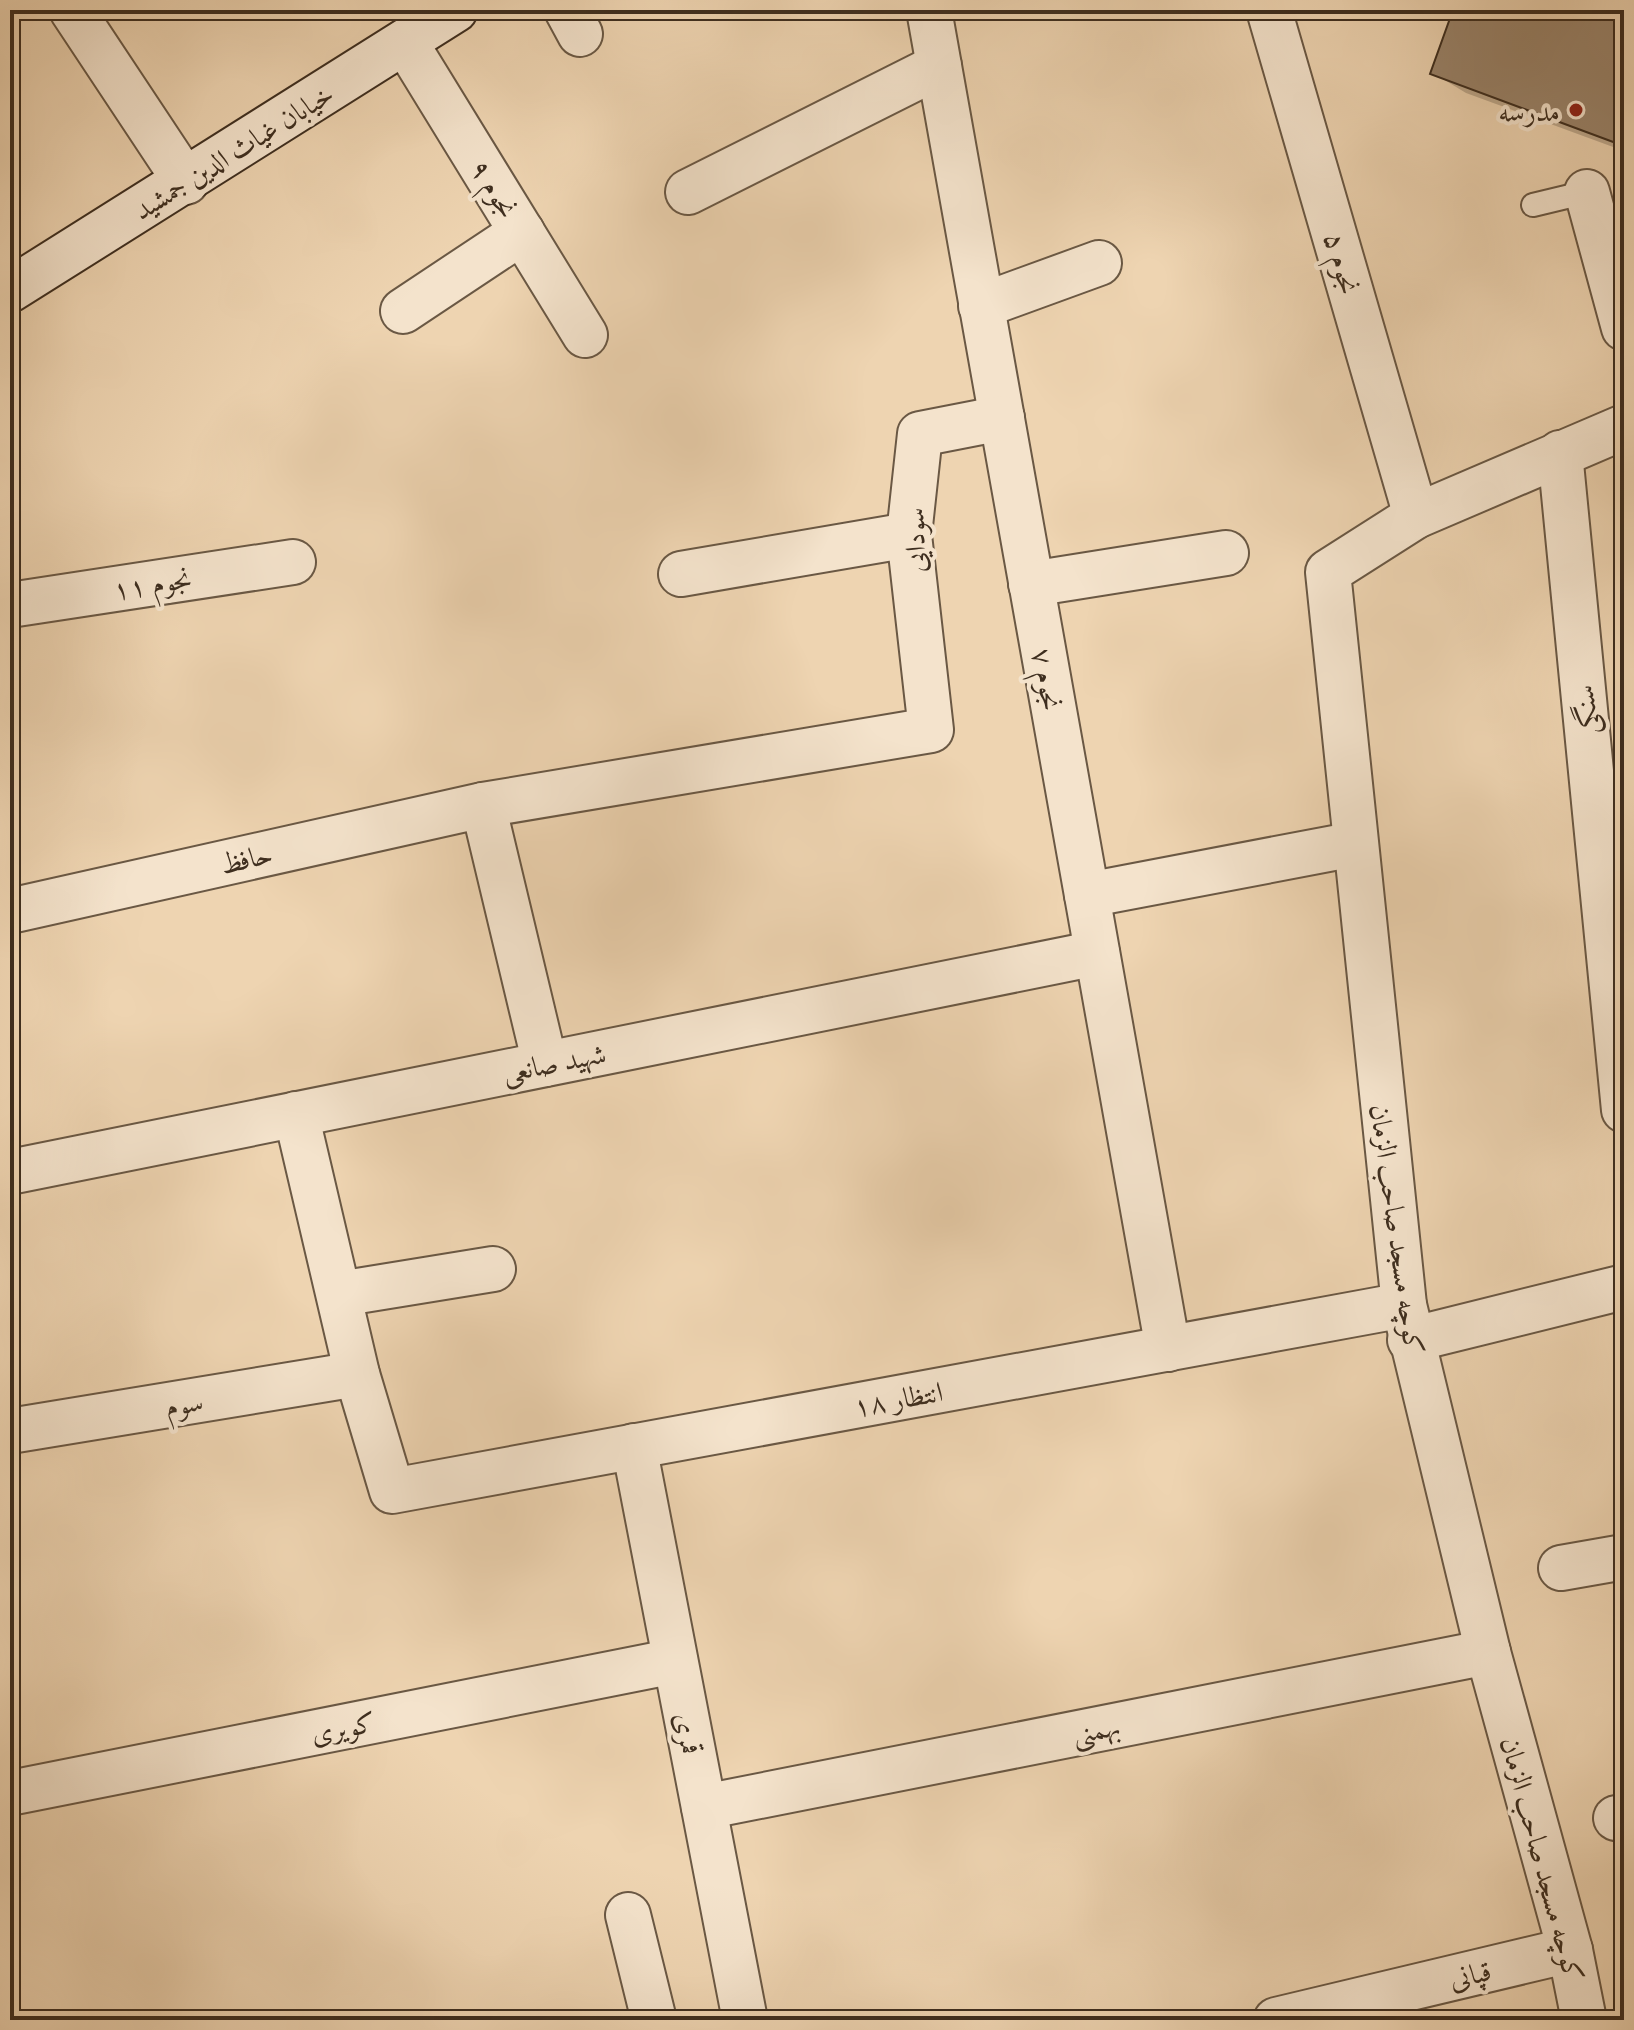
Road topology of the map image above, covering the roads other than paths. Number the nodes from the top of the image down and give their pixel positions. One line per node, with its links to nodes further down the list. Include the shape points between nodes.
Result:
1 (72, 10): 7 (street)
2 (455, 10): 5 (street, خیابان غیاث الدین جمشید)
3 (929, 10): 6 (street, نجوم ۷)
4 (1269, 10): 22 (street, نجوم ۵)
5 (405, 42): 7 (street, خیابان غیاث الدین جمشید); 11 (street, نجوم ۹)
6 (939, 66): 8 (street); 15 (street, نجوم ۷)
7 (186, 182): 14 (street, خیابان غیاث الدین جمشید)
8 (688, 192)
9 (1587, 192): 10 (lane); 13 (street)
10 (1533, 205)
11 (522, 232): 16 (street); 18 (street, نجوم ۹)
12 (1099, 263): 15 (street)
13 (1618, 284): 17 (street)
14 (10, 290)
15 (981, 306): 19 (street, نجوم ۷)
16 (403, 311)
17 (1624, 328)
18 (585, 335)
19 (1002, 418): 23 (street, سودایی, via 920,434); 27 (street, نجوم ۷)
20 (1624, 427): 21 (street)
21 (1560, 453): 22 (street); 36 (street, سنگی)
22 (1416, 516): 31 (street, کوچه مسجد صاحب الزمان, via 1328,572)
23 (909, 535): 26 (street); 29 (street, سودایی)
24 (1226, 553): 27 (street)
25 (293, 562): 28 (street, نجوم ۱۱)
26 (681, 574)
27 (1031, 584): 32 (street, نجوم ۷)
28 (10, 605)
29 (931, 730): 30 (street, حافظ)
30 (483, 805): 33 (street, حافظ); 35 (street)
31 (1355, 844): 32 (street); 42 (street, کوچه مسجد صاحب الزمان)
32 (1087, 895): 34 (street, نجوم ۷)
33 (10, 911)
34 (1097, 953): 35 (street, شهید صانعی); 43 (street, نجوم ۷)
35 (545, 1064): 37 (street, شهید صانعی)
36 (1624, 1110)
37 (296, 1114): 38 (street, شهید صانعی); 41 (street)
38 (10, 1172)
39 (493, 1269): 41 (street)
40 (1624, 1287): 42 (street, انتظار ۱۸)
41 (339, 1294): 44 (street)
42 (1407, 1322): 43 (street, انتظار ۱۸); 49 (street, کوچه مسجد صاحب الزمان)
43 (1168, 1349): 46 (street, انتظار ۱۸)
44 (357, 1374): 45 (street, سوم); 46 (street, انتظار ۱۸, via 392,1491)
45 (10, 1431)
46 (634, 1446): 50 (street, قمری)
47 (1624, 1557): 48 (street)
48 (1561, 1568)
49 (1488, 1652): 52 (street, بهمنی); 54 (street, کوچه مسجد صاحب الزمان)
50 (675, 1661): 51 (street, کویری); 52 (street, قمری)
51 (10, 1793)
52 (704, 1807): 56 (street, قمری)
53 (628, 1915): 55 (street)
54 (1570, 1950): 57 (street, قپانی); 58 (street, کوچه مسجد صاحب الزمان)
55 (654, 2020)
56 (745, 2020)
57 (1276, 2020)
58 (1584, 2020)

